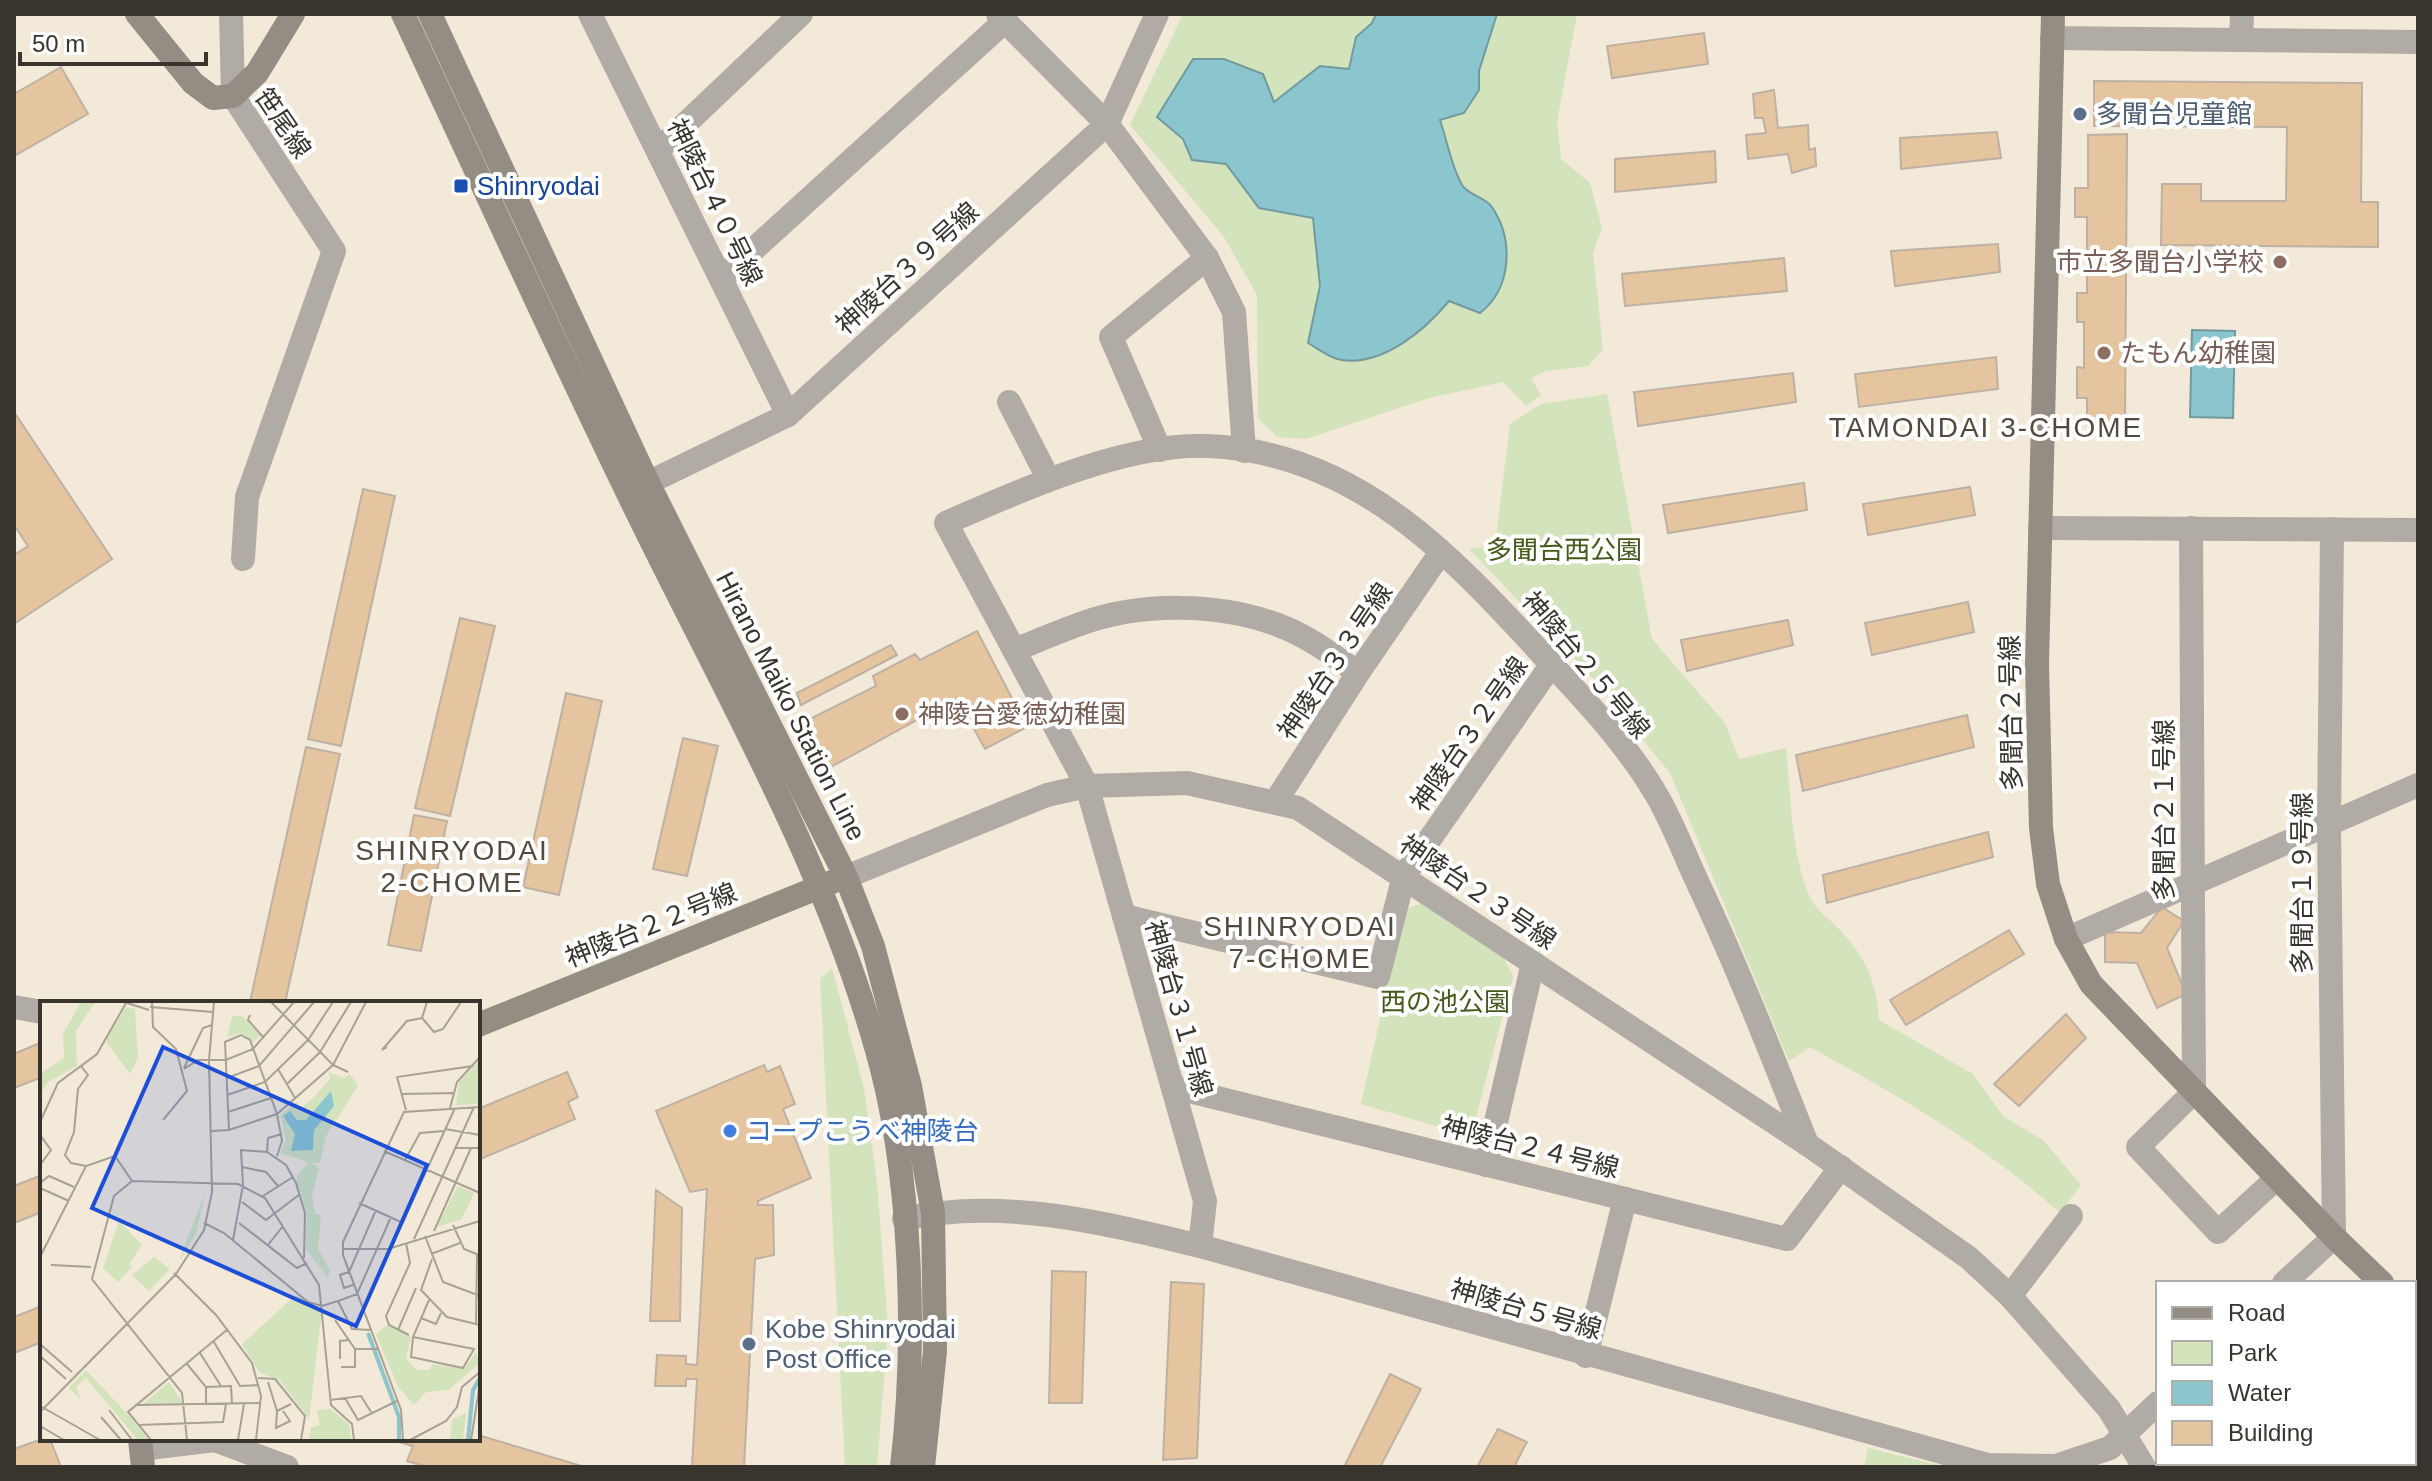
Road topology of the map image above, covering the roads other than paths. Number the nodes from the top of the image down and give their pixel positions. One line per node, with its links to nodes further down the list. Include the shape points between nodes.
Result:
1 (137, 14): 14 (main road, 笹尾線, via 193,83 213,98)
2 (231, 14): 14 (street)
3 (293, 14): 14 (main road, via 257,73)
4 (403, 14): 24 (main road, Hirano Maiko Station Line)
5 (430, 14): 24 (main road, Hirano Maiko Station Line)
6 (801, 14): 16 (street)
7 (1157, 14): 15 (street, 神陵台３９号線)
8 (2242, 14): 12 (street)
9 (592, 15): 16 (street, 神陵台４０号線)
10 (1002, 17): 15 (street); 18 (street)
11 (2052, 26): 12 (street); 26 (main road, 多聞台２号線)
12 (2241, 40): 13 (street)
13 (2418, 42)
14 (233, 96): 31 (street, 笹尾線, via 334,251 247,497)
15 (1107, 124): 17 (street); 20 (street, 神陵台３９号線)
16 (658, 150): 18 (street, 神陵台４０号線)
17 (1207, 258): 21 (street, via 1111,337); 22 (street, via 1234,312)
18 (721, 279): 20 (street, 神陵台４０号線)
19 (1009, 402): 23 (street)
20 (788, 415): 24 (street, 神陵台３９号線)
21 (1160, 450): 22 (street, 神陵台２５号線, via 1207,446); 23 (street, 神陵台２５号線)
22 (1244, 451): 30 (street, 神陵台２５号線, via 1294,460 1345,481 1403,518)
23 (1048, 478): 25 (street, 神陵台２５号線)
24 (637, 487): 40 (main road, Hirano Maiko Station Line); 42 (main road, Hirano Maiko Station Line)
25 (946, 523): 32 (street, 神陵台３１号線)
26 (2040, 528): 27 (street); 44 (main road, 多聞台２号線, via 2041,828 2048,884)
27 (2191, 528): 28 (street); 41 (street, 多聞台２１号線)
28 (2332, 529): 29 (street); 38 (street, 多聞台１９号線)
29 (2418, 530)
30 (1441, 552): 33 (street, 神陵台２５号線, via 1485,590); 34 (street, 神陵台３３号線)
31 (243, 559)
32 (1014, 650): 34 (street, via 1086,622 1154,608 1218,611 1278,625); 36 (street, 神陵台３１号線)
33 (1552, 664): 39 (street, 神陵台３２号線); 51 (street, 神陵台２５号線, via 1588,702 1656,794 1763,1031)
34 (1358, 673): 37 (street, 神陵台３３号線)
35 (2418, 785): 38 (street)
36 (1087, 786): 37 (street, 神陵台２３号線, via 1187,783); 40 (street, 神陵台２３号線, via 1047,795); 43 (street, 神陵台３１号線)
37 (1276, 801): 39 (street, 神陵台２３号線, via 1298,808)
38 (2329, 826): 41 (street); 59 (street, 多聞台１９号線)
39 (1404, 876): 43 (street, via 1378,977); 45 (street, 神陵台２３号線)
40 (846, 877): 42 (main road, 神陵台２２号線); 56 (main road, Hirano Maiko Station Line, via 873,946 906,1072)
41 (2192, 885): 44 (street); 50 (street, 多聞台２１号線)
42 (820, 887): 48 (main road, 神陵台２２号線); 58 (main road, Hirano Maiko Station Line, via 877,1049)
43 (1124, 916): 49 (street, 神陵台３１号線)
44 (2066, 939): 50 (main road, 多聞台２号線, via 2091,984)
45 (1533, 963): 51 (street, 神陵台２３号線); 52 (street)
46 (14, 1007): 47 (street)
47 (40, 1012)
48 (480, 1024)
49 (1173, 1087): 52 (street, 神陵台２４号線); 60 (street, 神陵台３１号線, via 1205,1201)
50 (2194, 1092): 54 (main road, 多聞台２号線); 54 (street, via 2138,1147 2218,1232)
51 (1807, 1144): 53 (street, 神陵台２３号線)
52 (1486, 1165): 55 (street, 神陵台２４号線)
53 (1841, 1167): 55 (street, 神陵台２４号線, via 1787,1239); 63 (street, 神陵台２３号線, via 1969,1258)
54 (2277, 1178): 59 (main road, 多聞台２号線)
55 (1625, 1199): 64 (street)
56 (933, 1213): 58 (street, 神陵台５号線); 60 (street, 神陵台５号線, via 1103,1222); 72 (main road, Hirano Maiko Station Line, via 935,1351)
57 (2071, 1216): 63 (street)
58 (904, 1219): 71 (main road, Hirano Maiko Station Line, via 910,1400)
59 (2334, 1237): 61 (street); 62 (main road, 多聞台２号線)
60 (1200, 1246): 64 (street, 神陵台５号線)
61 (2286, 1281)
62 (2380, 1281)
63 (2010, 1296): 66 (street, 神陵台２３号線, via 2109,1409)
64 (1586, 1356): 66 (street, 神陵台５号線, via 1988,1465 2056,1466 2110,1448)
65 (2156, 1405): 66 (street, 神陵台５号線)
66 (2125, 1436): 73 (street, 神陵台２３号線)
67 (209, 1441): 69 (street)
68 (218, 1441): 70 (street)
69 (142, 1452)
70 (287, 1467)
71 (902, 1467)
72 (923, 1467)
73 (2144, 1467)

